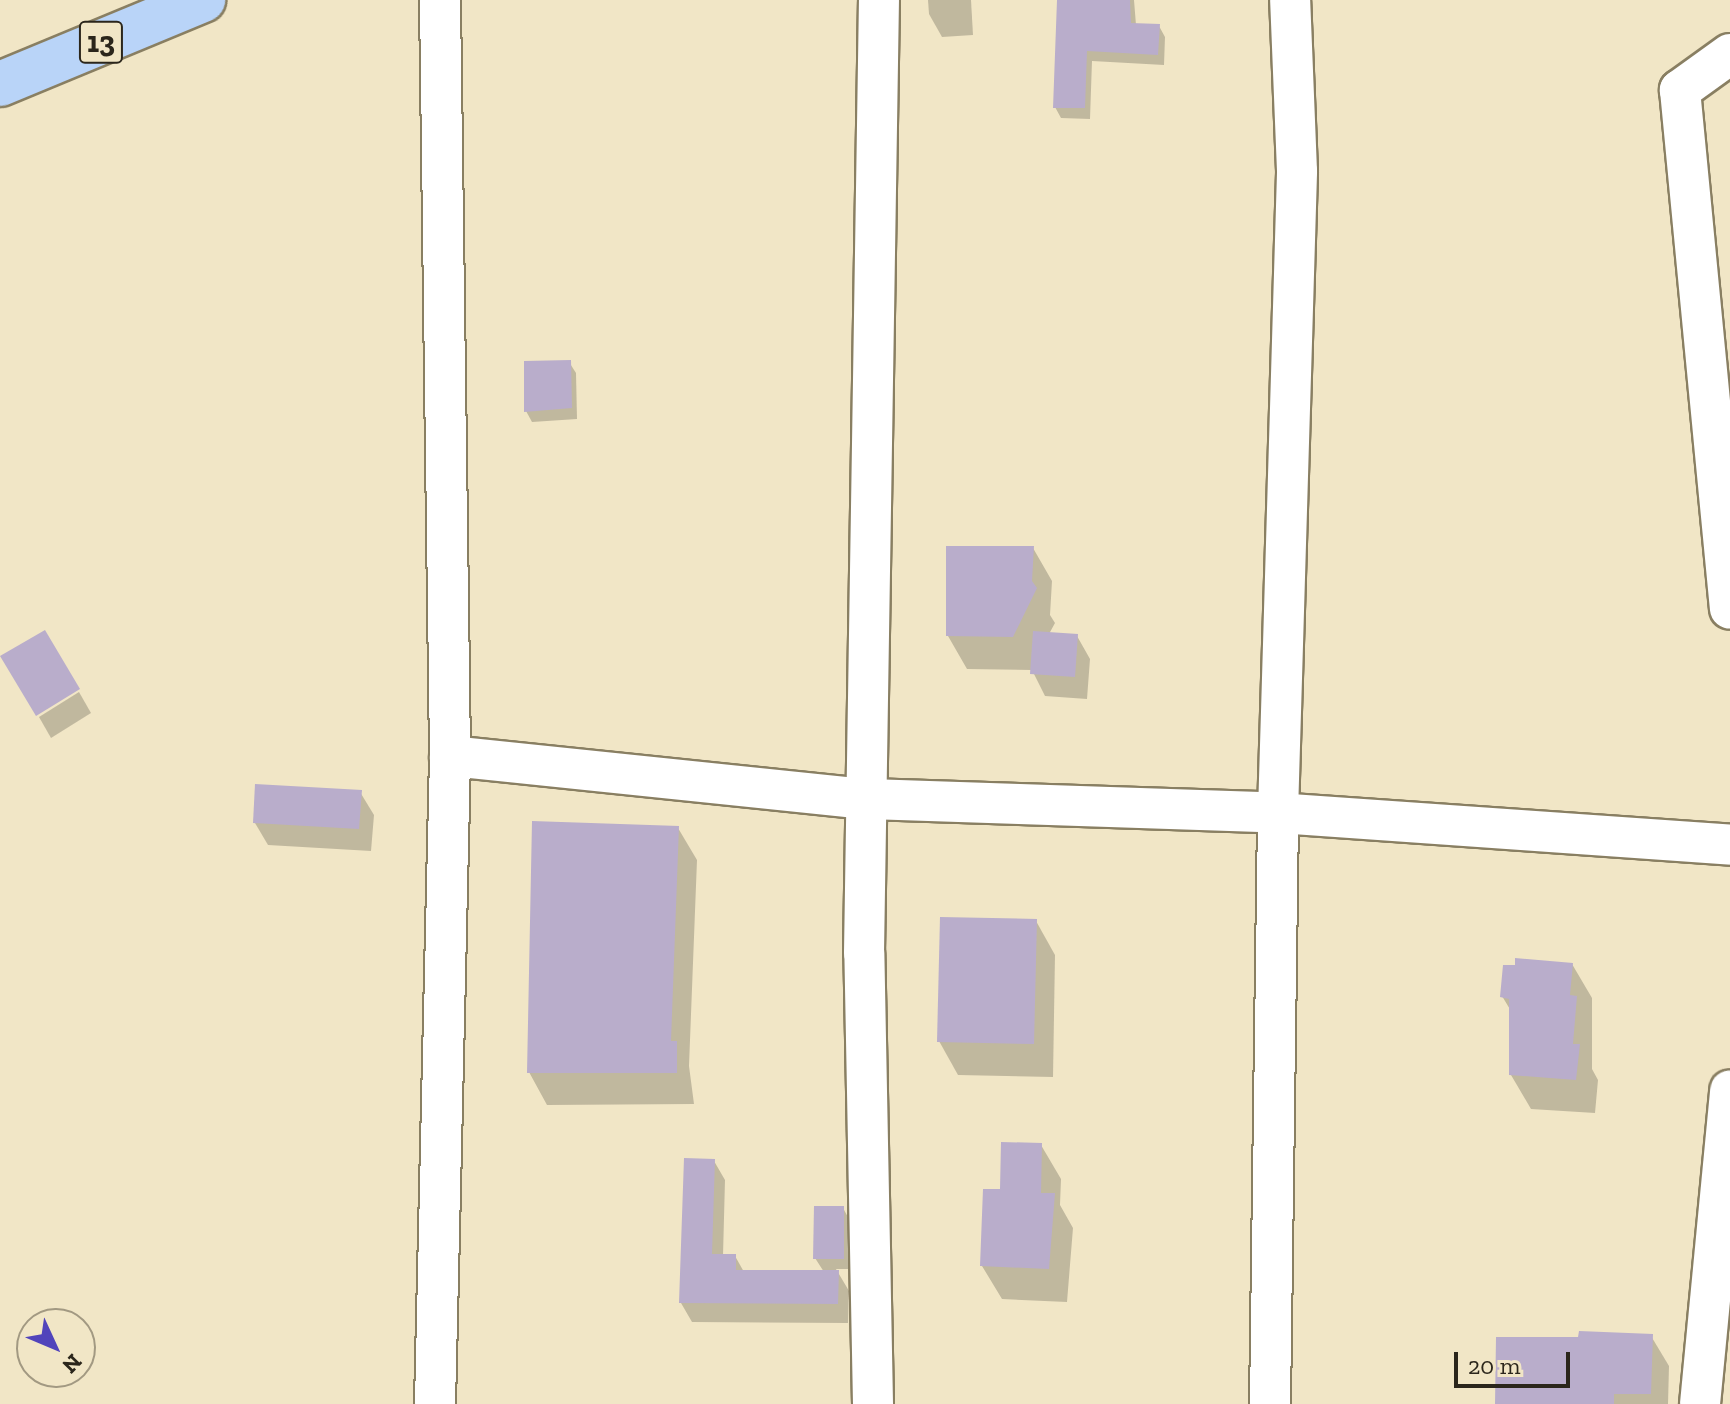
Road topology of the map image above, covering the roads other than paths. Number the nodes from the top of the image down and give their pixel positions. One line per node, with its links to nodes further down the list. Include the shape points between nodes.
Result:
1 (203, 0): 6 (main road, 13)
2 (440, 0): 8 (street)
3 (879, 0): 9 (street)
4 (1290, 0): 10 (street, via 1297,171)
5 (1730, 54): 7 (street, via 1680,90)
6 (0, 84)
7 (1730, 609)
8 (450, 756): 9 (street); 13 (street)
9 (866, 799): 10 (street); 14 (street)
10 (1278, 813): 11 (street); 15 (street)
11 (1730, 845)
12 (1730, 1090): 16 (street)
13 (435, 1404)
14 (873, 1404)
15 (1270, 1404)
16 (1700, 1404)

